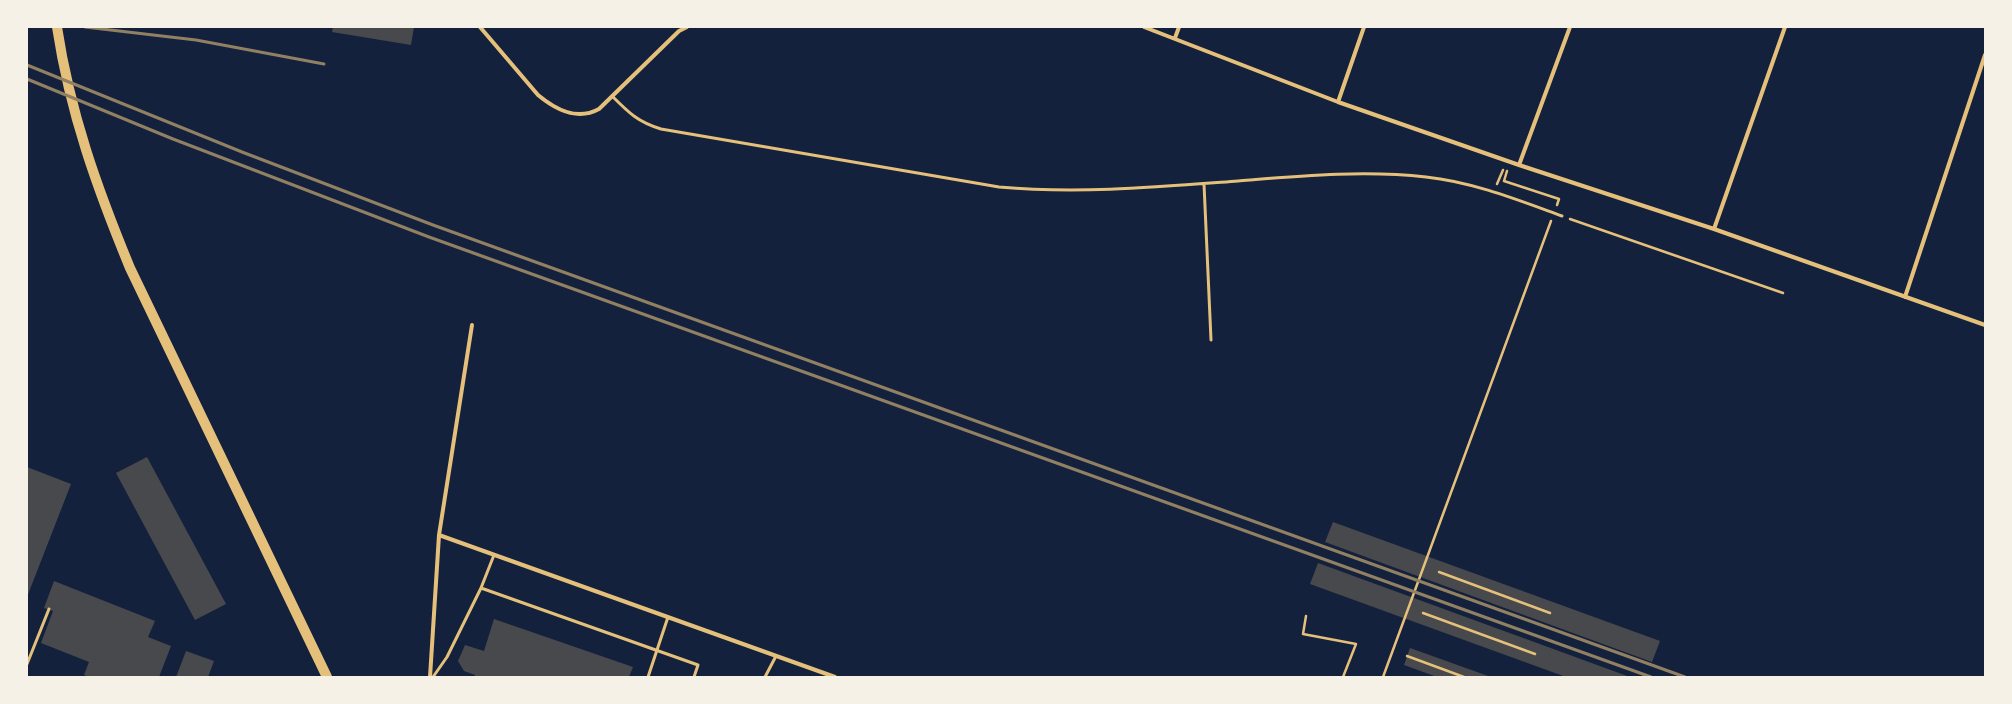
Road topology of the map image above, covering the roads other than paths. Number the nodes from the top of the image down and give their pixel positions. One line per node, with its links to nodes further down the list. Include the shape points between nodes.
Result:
1 (57, 27): 29 (main road, via 70,98 104,205 136,282)
2 (480, 27): 11 (street, via 538,95 549,104 574,114 589,114 599,109)
3 (687, 27): 11 (street, via 679,31)
4 (1144, 27): 9 (street)
5 (1179, 27): 9 (street)
6 (1364, 27): 12 (street)
7 (1570, 27): 13 (street)
8 (1785, 27): 16 (street)
9 (1175, 38): 12 (street)
10 (1985, 55): 17 (street)
11 (612, 96): 14 (lane, via 633,117 661,129 980,184 1077,191)
12 (1338, 102): 13 (street)
13 (1519, 165): 16 (street)
14 (1204, 184): 15 (lane, via 1304,176 1404,175 1450,181 1495,192); 20 (lane)
15 (1562, 216)
16 (1714, 229): 17 (street)
17 (1905, 297): 19 (street)
18 (472, 325): 21 (street)
19 (1985, 325)
20 (1211, 340)
21 (439, 535): 22 (street); 30 (street)
22 (494, 555): 23 (lane); 25 (street)
23 (481, 588): 26 (lane); 30 (lane, via 447,658)
24 (48, 609): 28 (lane)
25 (668, 617): 26 (lane); 27 (street)
26 (657, 650): 31 (lane); 32 (lane, via 698,665)
27 (776, 656): 33 (lane); 34 (street)
28 (27, 664)
29 (327, 677)
30 (432, 677)
31 (648, 677)
32 (694, 677)
33 (765, 677)
34 (835, 677)

